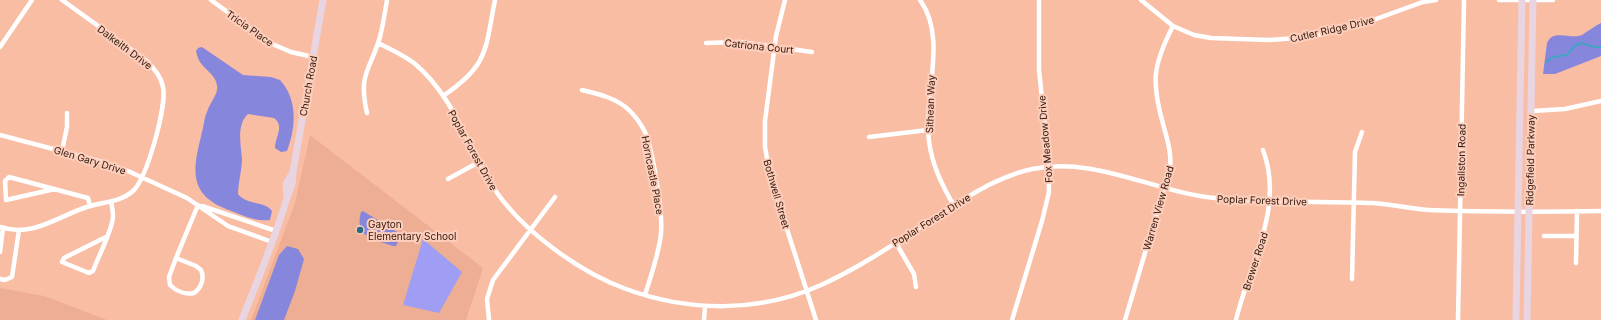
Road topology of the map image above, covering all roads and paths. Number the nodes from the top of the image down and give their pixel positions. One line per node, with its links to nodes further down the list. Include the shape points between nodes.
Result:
1 (32, 0): 20 (street)
2 (62, 0): 38 (street, Dalkeith Drive, via 147,61 157,71 164,95 163,108)
3 (211, 0): 23 (street, Tricia Place, via 270,43 291,52)
4 (323, 0): 23 (main road, Church Road)
5 (387, 0): 18 (street)
6 (495, 0): 25 (street, via 487,46 479,63 463,83)
7 (785, 0): 21 (street, Bothwell Street)
8 (920, 0): 30 (street, Sithean Way, via 933,31)
9 (1039, 0): 37 (street, Fox Meadow Drive, via 1039,70)
10 (1141, 0): 17 (street, Cutler Ridge Drive)
11 (1436, 0): 17 (street, Cutler Ridge Drive, via 1423,2 1365,23 1310,37 1286,40 1210,38 1194,35)
12 (1464, 0): 49 (street, Ingallston Road)
13 (1499, 0): 14 (street)
14 (1522, 0): 15 (street); 50 (main road, Ridgefield Parkway)
15 (1533, 0): 16 (street); 27 (main road, Ridgefield Parkway)
16 (1553, 0)
17 (1173, 26): 40 (street, Warren View Road, via 1159,54 1155,76 1157,100 1170,151 1170,169)
18 (378, 43): 25 (street, Poplar Forest Drive, via 414,63 432,80); 29 (street, via 363,80)
19 (706, 43): 21 (street, Catriona Court, via 740,42)
20 (0, 47)
21 (775, 47): 22 (street, Catriona Court); 69 (street, Bothwell Street, via 765,121 766,156)
22 (812, 52)
23 (313, 57): 57 (main road, Church Road, via 293,172 286,184 287,195)
24 (582, 90): 70 (street, Horncastle Place, via 604,96 624,106 638,120 647,137 662,225 659,247)
25 (443, 96): 36 (street, Poplar Forest Drive)
26 (1601, 101): 27 (street, via 1565,109)
27 (1532, 111): 51 (main road, Ridgefield Parkway)
28 (68, 113): 35 (street)
29 (367, 114)
30 (928, 130): 33 (street); 48 (street, Sithean Way, via 934,166)
31 (1362, 132): 45 (street, via 1355,152)
32 (0, 135): 35 (street, Glen Gary Drive)
33 (869, 138)
34 (1263, 150): 43 (street, Brewer Road, via 1269,170)
35 (62, 151): 38 (street, Glen Gary Drive, via 106,163)
36 (479, 162): 39 (street); 55 (street, Poplar Forest Drive, via 504,202)
37 (1049, 167): 40 (street, Poplar Forest Drive, via 1092,168); 48 (street, Poplar Forest Drive, via 1006,177 987,185); 76 (street, Fox Meadow Drive, via 1049,192 1045,212)
38 (142, 177): 44 (street, Dalkeith Drive, via 132,192); 46 (street, Glen Gary Drive)
39 (448, 178)
40 (1165, 188): 43 (street, Poplar Forest Drive, via 1212,198); 77 (street, Warren View Road)
41 (55, 189): 41 (street, via 9,177 5,180 6,200); 47 (street, via 88,198)
42 (555, 197): 55 (street)
43 (1269, 200): 45 (street, Poplar Forest Drive); 78 (street, Brewer Road, via 1266,229)
44 (111, 201): 47 (street, Dalkeith Drive); 60 (street, via 113,216)
45 (1353, 203): 49 (street, Poplar Forest Drive, via 1391,204 1425,210); 67 (street)
46 (198, 205): 57 (street, Glen Gary Drive); 61 (street, Glen Gary Drive, via 228,226); 64 (street)
47 (90, 206): 56 (street, Dalkeith Drive, via 52,223)
48 (954, 206): 62 (street, Poplar Forest Drive)
49 (1460, 210): 50 (street, Poplar Forest Drive); 79 (street, Ingallston Road)
50 (1518, 211): 51 (street, Poplar Forest Drive); 80 (main road, Ridgefield Parkway)
51 (1529, 211): 52 (street, Poplar Forest Drive); 81 (main road, Ridgefield Parkway)
52 (1577, 211): 53 (street, Poplar Forest Drive); 59 (street)
53 (1601, 211)
54 (2, 228): 56 (street, Dalkeith Drive); 63 (street)
55 (531, 229): 70 (street, Poplar Forest Drive, via 584,269 616,285); 73 (street, via 491,285 487,305)
56 (19, 230): 66 (street, via 12,277)
57 (276, 231): 61 (main road, Church Road)
58 (1544, 236): 59 (street)
59 (1576, 236): 65 (street)
60 (106, 237): 60 (street, via 91,273 62,262 64,258)
61 (272, 242): 72 (main road, Church Road)
62 (896, 243): 68 (street, via 914,274); 69 (street, Poplar Forest Drive, via 847,272)
63 (0, 252)
64 (176, 258): 64 (street, via 169,277 170,285 186,294 194,293 202,280 201,270)
65 (1576, 263)
66 (0, 279)
67 (1352, 279)
68 (916, 287)
69 (807, 291): 71 (street, Poplar Forest Drive, via 755,304); 75 (street, Bothwell Street)
70 (645, 295): 71 (street, Poplar Forest Drive, via 666,301)
71 (705, 306): 74 (street)
72 (242, 320)
73 (489, 320)
74 (704, 320)
75 (816, 320)
76 (1012, 320)
77 (1125, 320)
78 (1236, 320)
79 (1458, 320)
80 (1516, 320)
81 (1527, 320)

